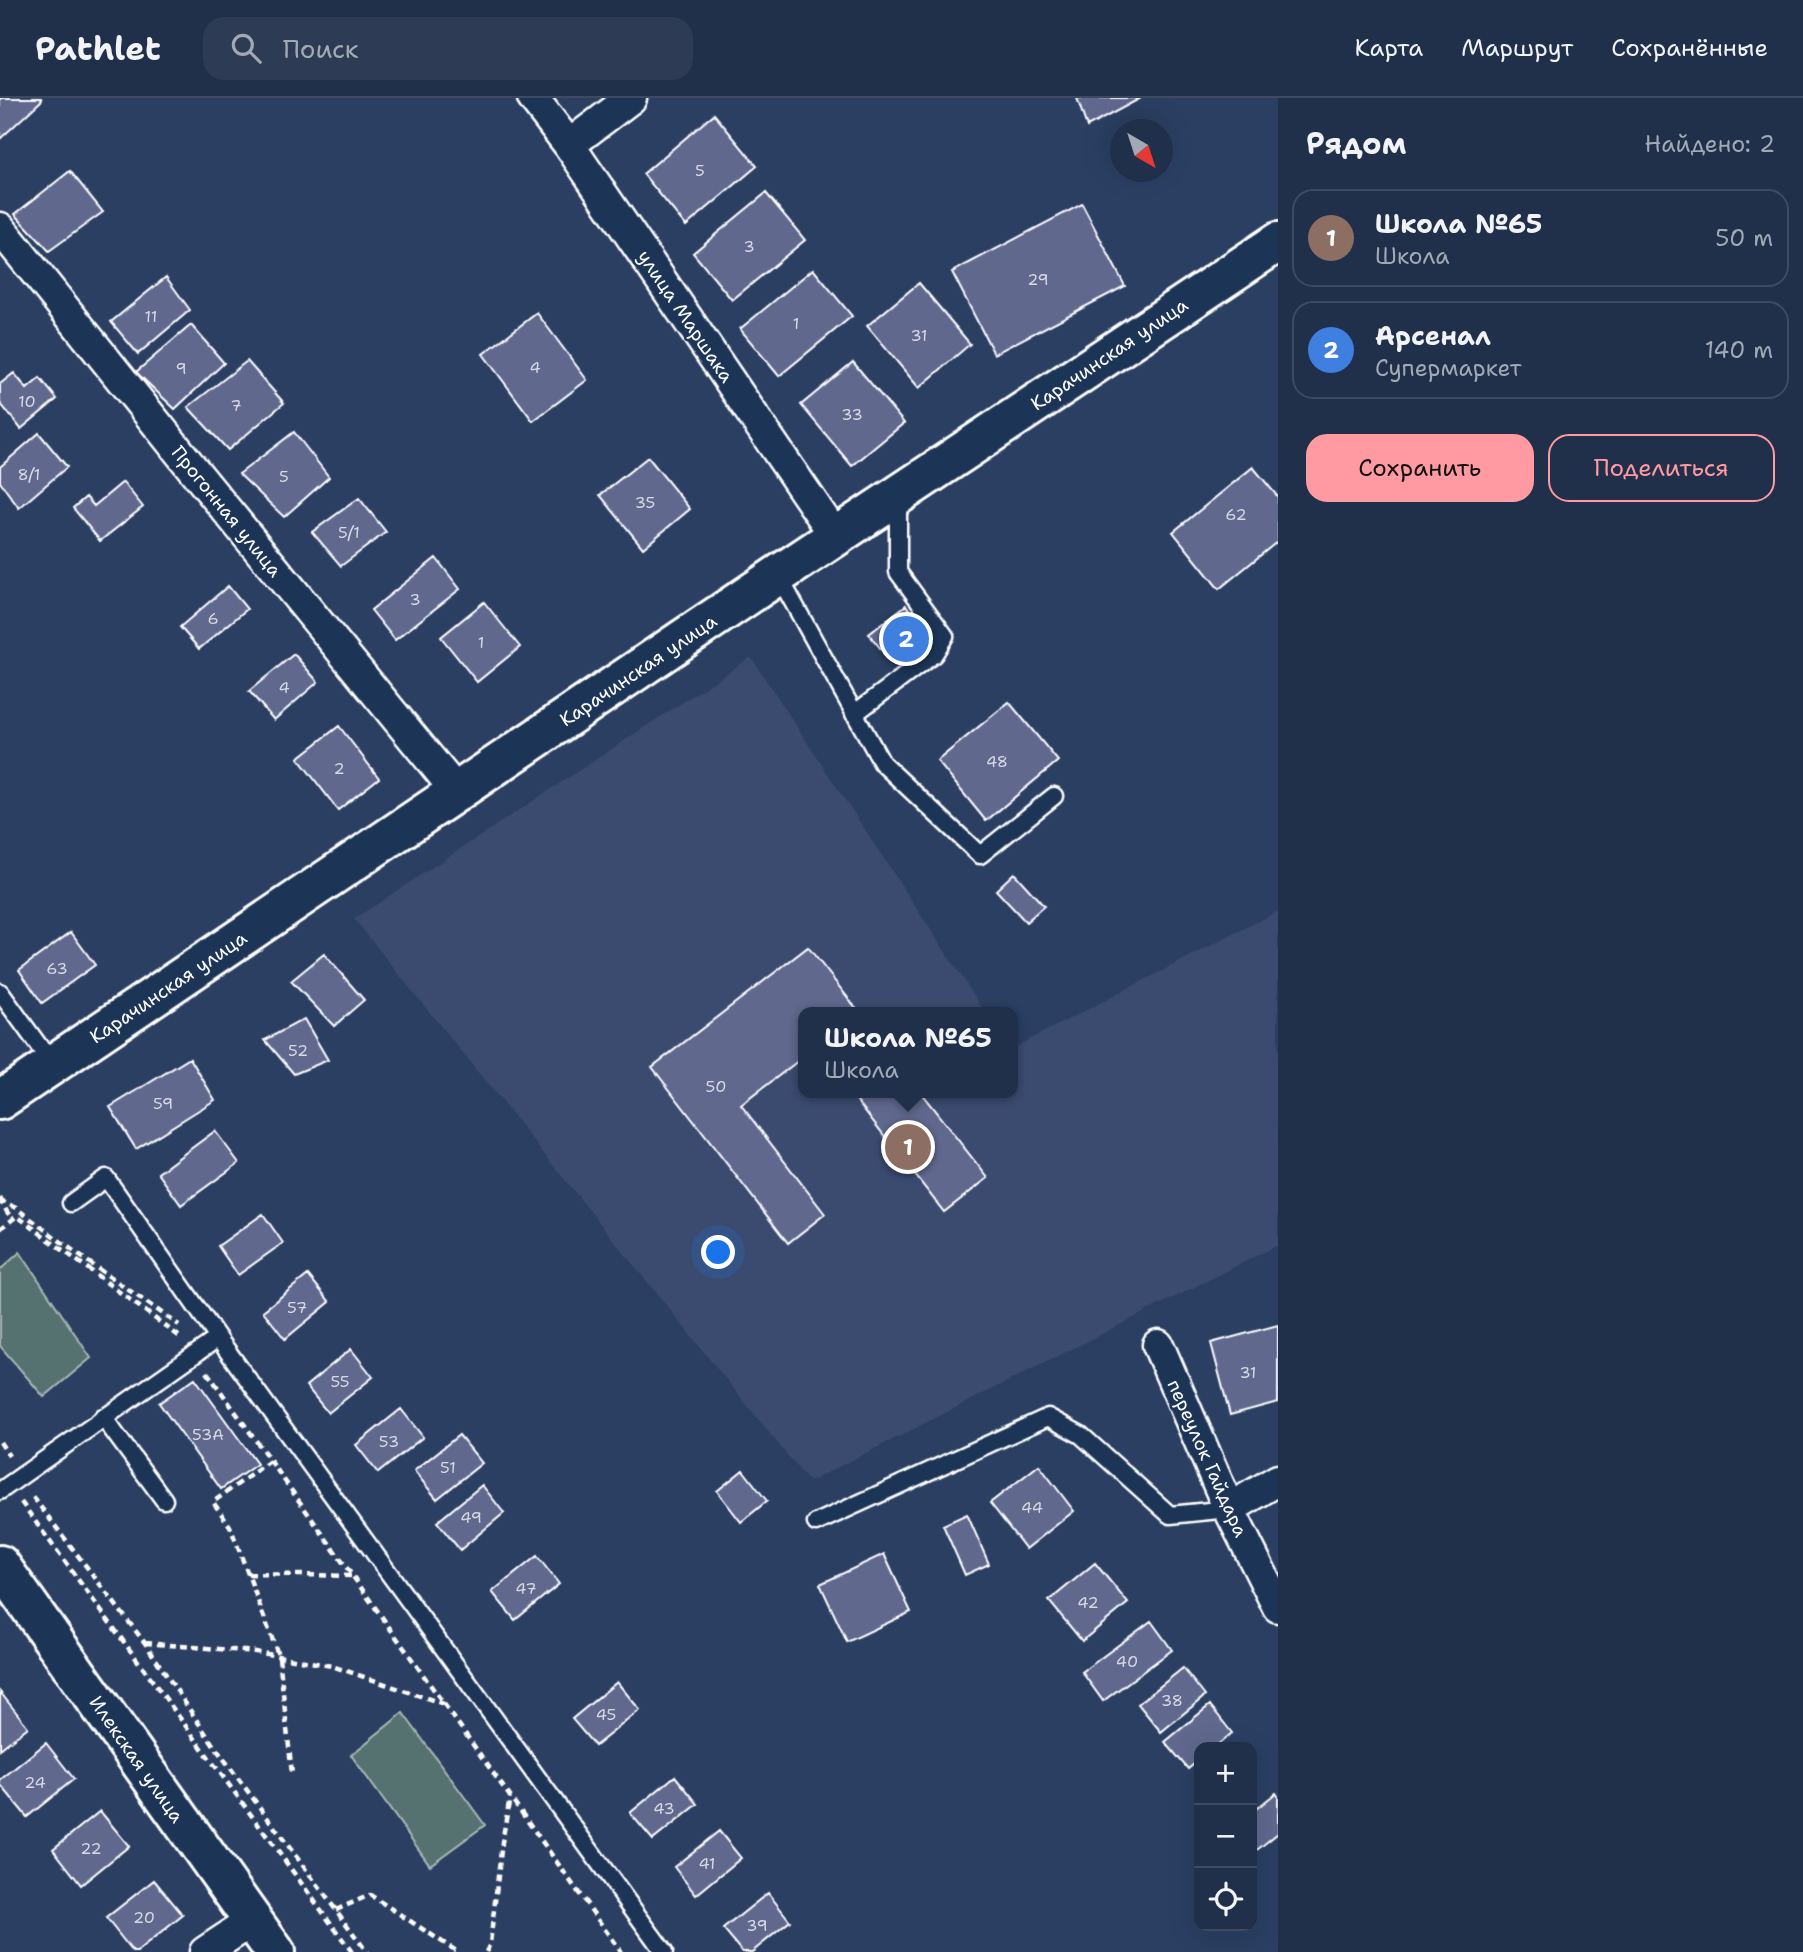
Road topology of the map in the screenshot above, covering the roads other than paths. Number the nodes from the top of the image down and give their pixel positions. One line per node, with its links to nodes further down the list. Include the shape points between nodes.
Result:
1 (533, 98): 3 (street, улица Маршака)
2 (631, 98): 3 (street)
3 (569, 145): 7 (street, улица Маршака)
4 (0, 228): 10 (street, Прогонная улица)
5 (1278, 242): 6 (street, Карачинская улица)
6 (898, 494): 7 (street, Карачинская улица); 9 (lane, via 898,572 945,636 934,654)
7 (836, 537): 8 (street, Карачинская улица)
8 (778, 575): 9 (lane); 10 (street, Карачинская улица)
9 (854, 714): 11 (lane, via 882,763 981,855)
10 (457, 792): 13 (street, Карачинская улица)
11 (1054, 796)
12 (0, 992): 13 (lane)
13 (52, 1064): 14 (street, Карачинская улица)
14 (0, 1100)
15 (71, 1203): 16 (lane, via 106,1178)
16 (218, 1338): 18 (lane); 29 (lane)
17 (1158, 1345): 22 (street, переулок Гайдара)
18 (103, 1417): 20 (lane); 21 (lane)
19 (1278, 1480): 22 (street)
20 (0, 1491)
21 (164, 1500)
22 (1230, 1509): 23 (lane, via 1170,1514 1081,1434 1048,1417); 25 (street, переулок Гайдара)
23 (816, 1523)
24 (0, 1565): 26 (street, Илекская улица)
25 (1278, 1607)
26 (252, 1921): 27 (street); 28 (street, Илекская улица)
27 (205, 1952)
28 (275, 1952)
29 (664, 1952)

